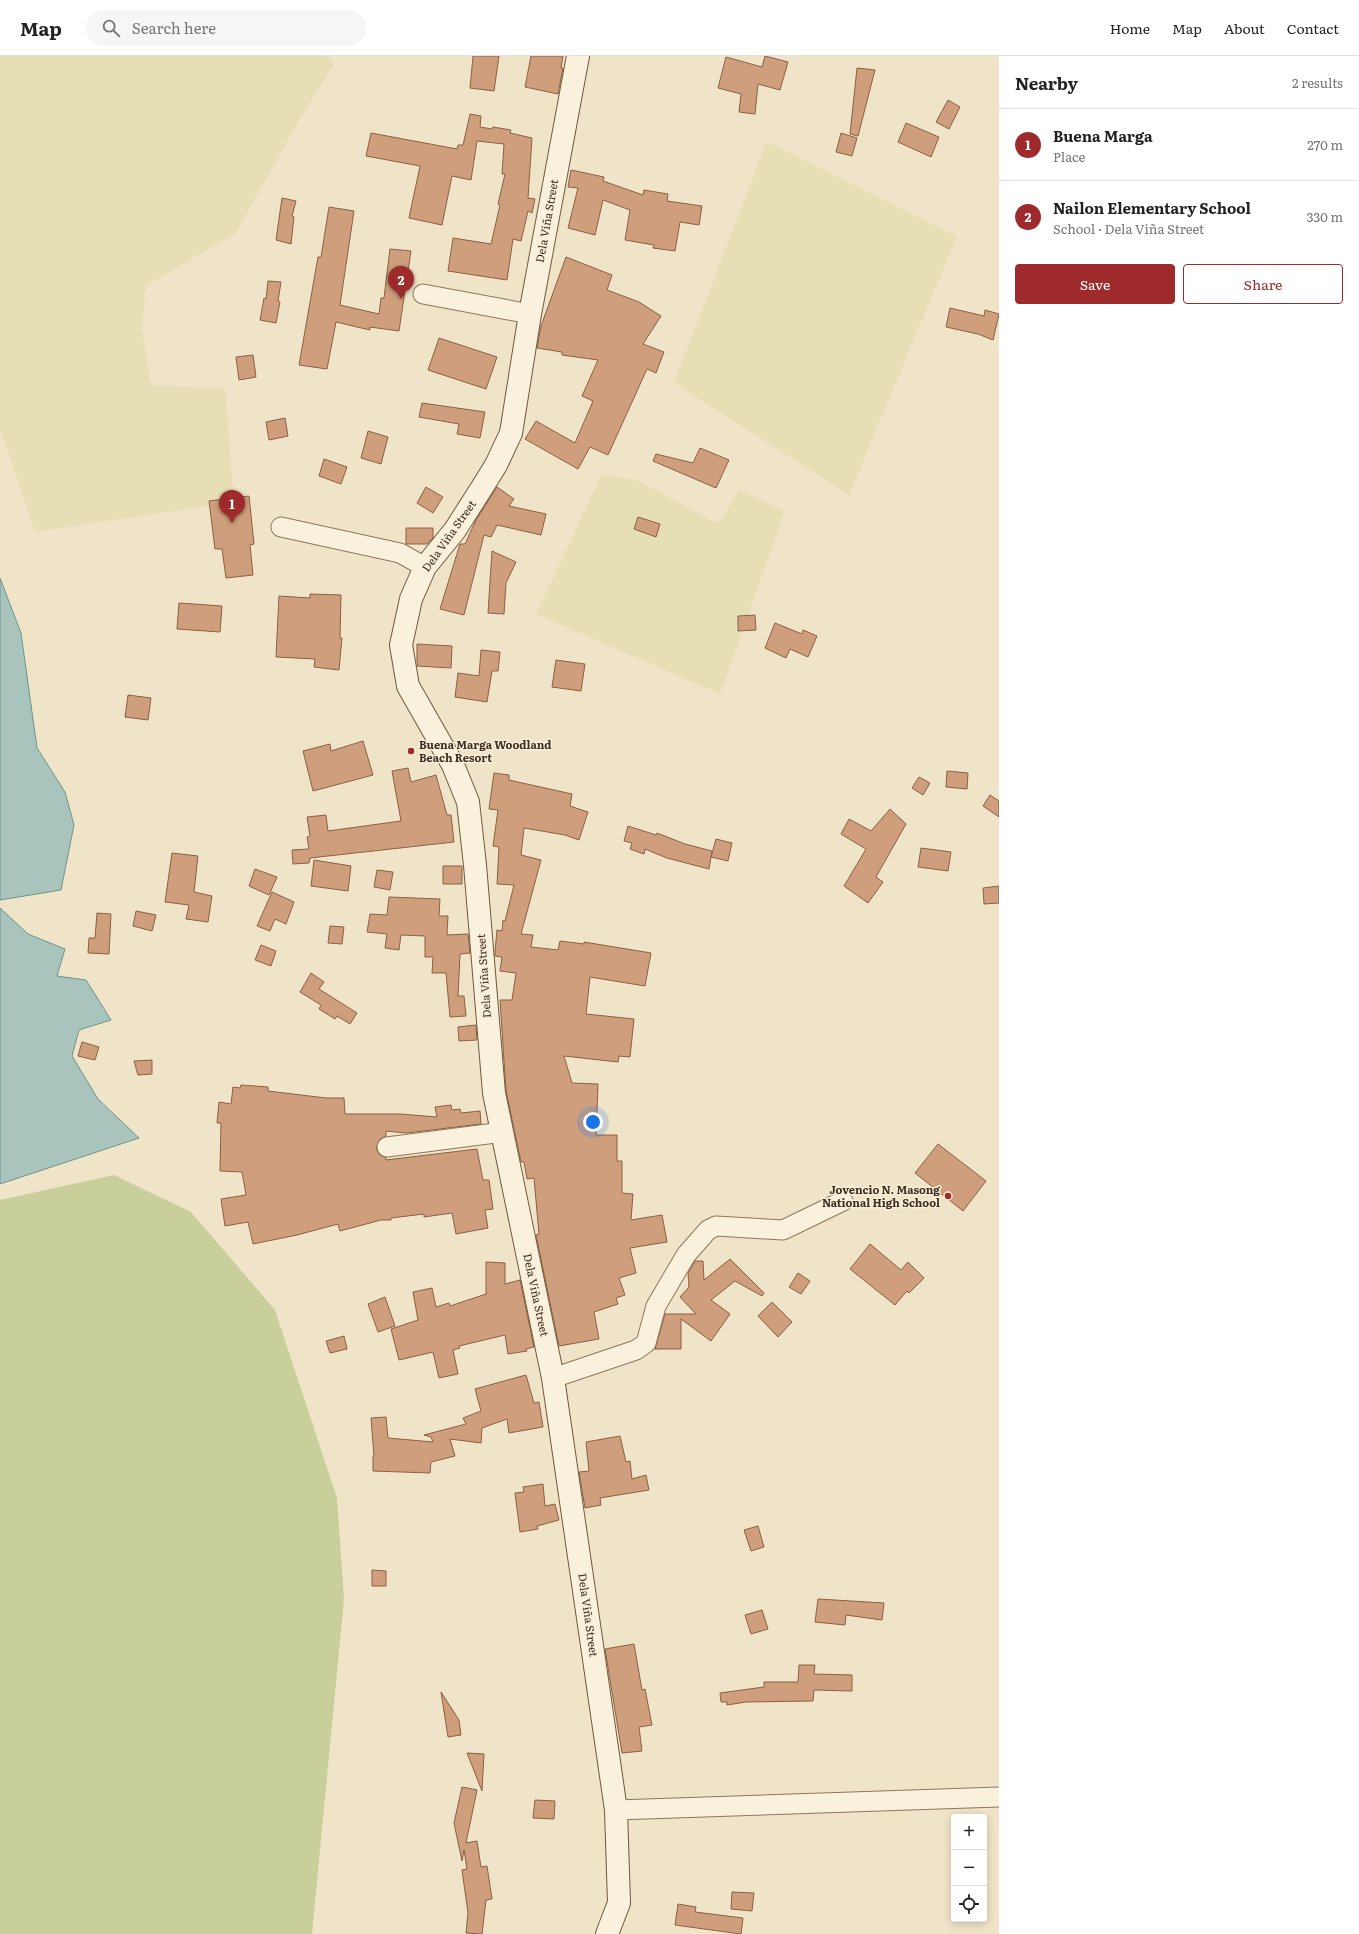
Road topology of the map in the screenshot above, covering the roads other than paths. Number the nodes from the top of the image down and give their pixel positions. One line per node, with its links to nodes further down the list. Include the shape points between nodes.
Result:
1 (578, 56): 3 (street, Dela Viña Street)
2 (423, 294): 3 (street)
3 (530, 314): 5 (street, Dela Viña Street, via 511,433 496,465 455,530)
4 (281, 527): 5 (street, via 400,553)
5 (425, 567): 6 (street, Dela Viña Street, via 411,598 401,644 408,686 453,765 468,802 491,1068)
6 (503, 1132): 7 (street); 9 (street, Dela Viña Street)
7 (387, 1147)
8 (843, 1202): 9 (street, via 783,1230 716,1226 708,1230 686,1255 675,1278 656,1306 646,1343 636,1350)
9 (553, 1378): 11 (street, Dela Viña Street)
10 (999, 1797): 11 (street)
11 (616, 1810): 12 (street, Dela Viña Street, via 619,1903)
12 (607, 1934)

